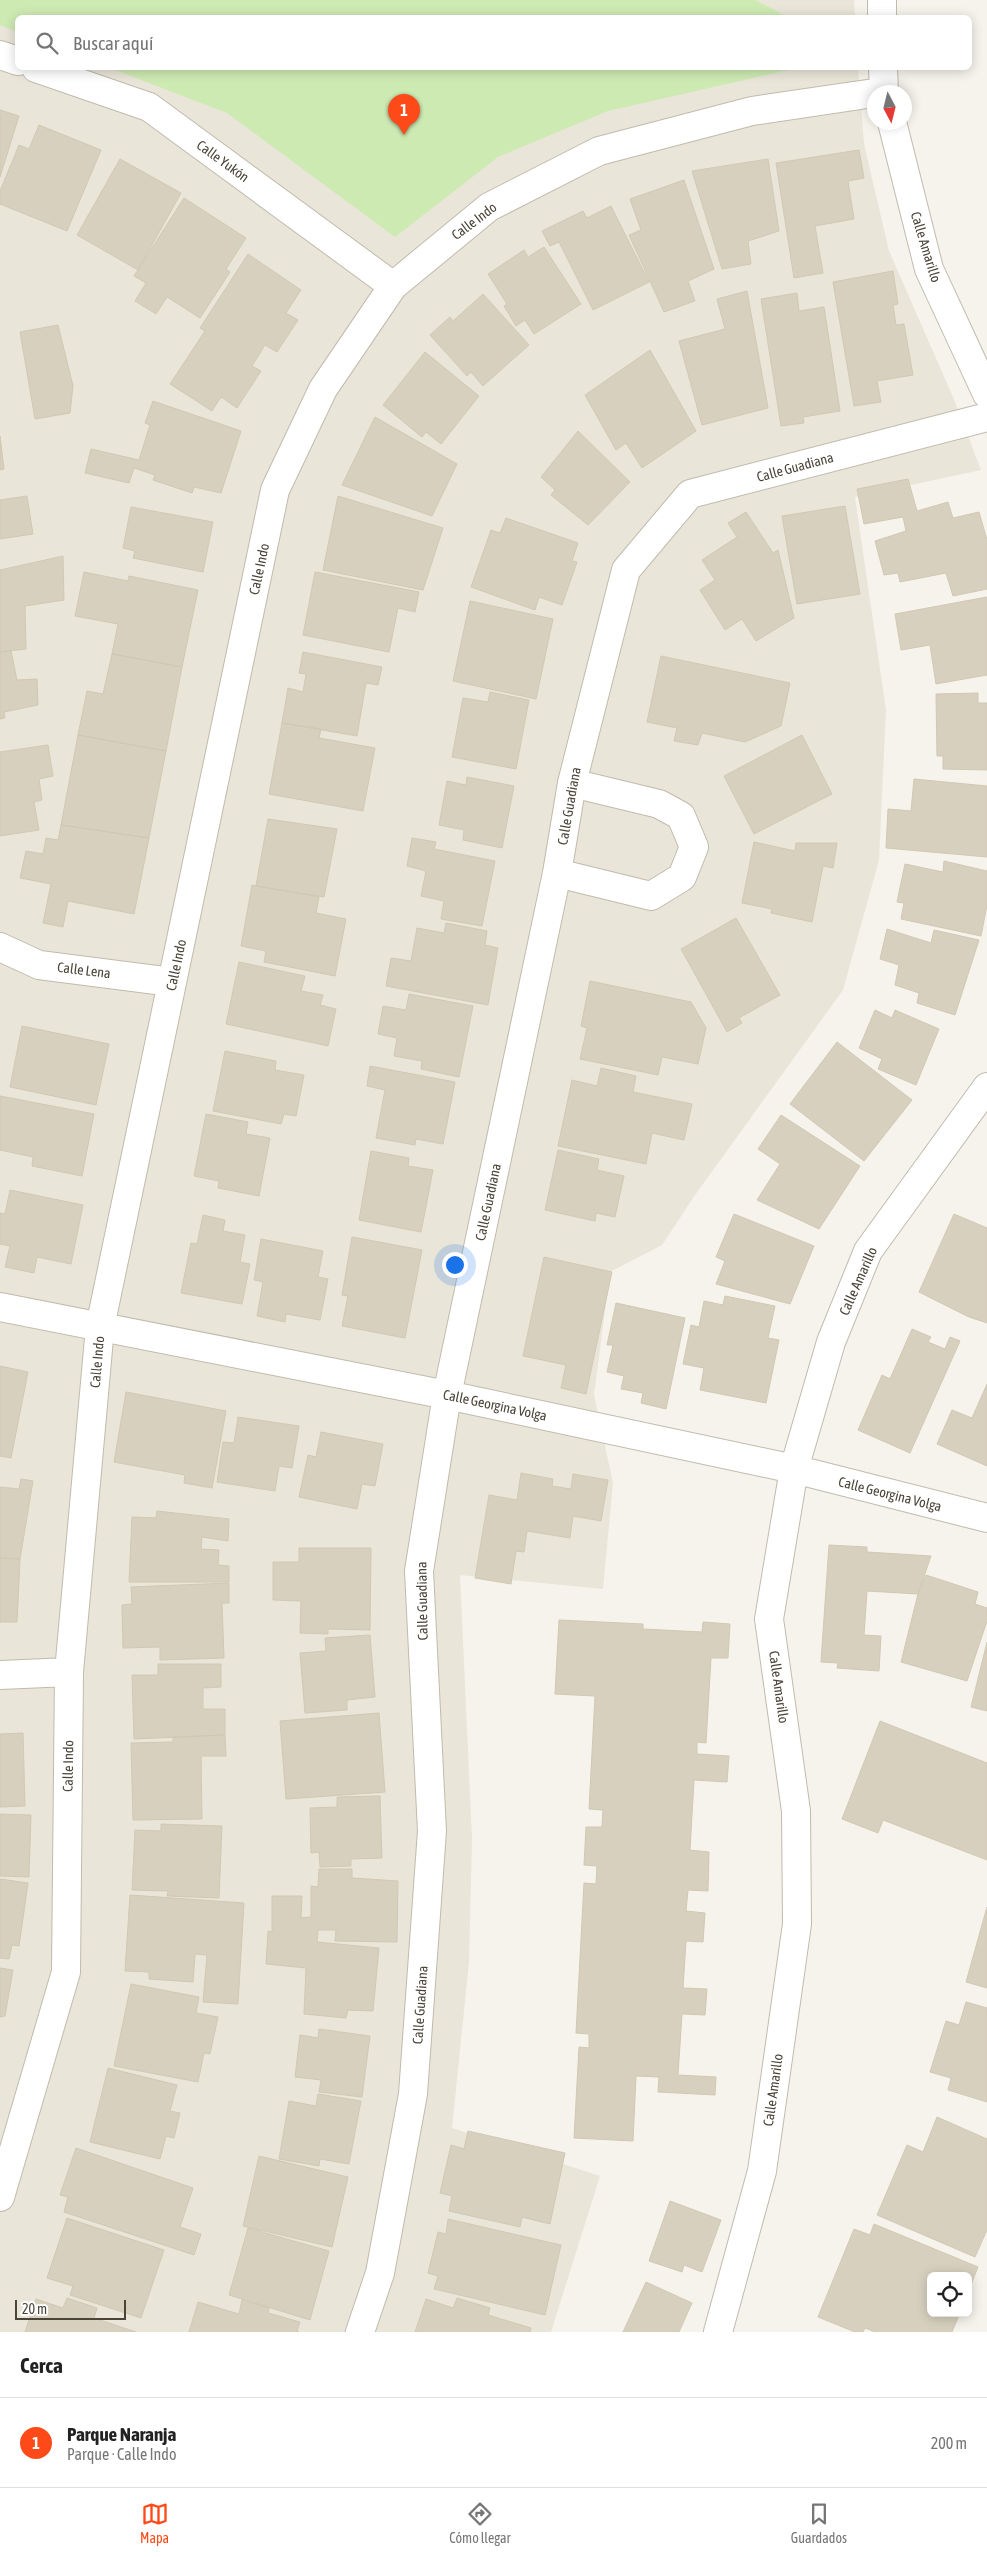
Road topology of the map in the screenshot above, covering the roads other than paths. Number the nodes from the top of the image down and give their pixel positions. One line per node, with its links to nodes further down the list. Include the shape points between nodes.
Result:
1 (882, 0): 2 (street)
2 (882, 15)
3 (0, 55): 4 (street)
4 (15, 60)
5 (42, 70): 8 (street, Calle Yukón, via 149,107)
6 (867, 89): 8 (street, Calle Indo, via 752,111 599,151 489,207)
7 (894, 130): 9 (street, Calle Amarillo, via 929,268)
8 (393, 286): 14 (street, Calle Indo, via 323,389 276,490)
9 (987, 394)
10 (987, 417): 11 (street, Calle Guadiana, via 690,494 626,570)
11 (572, 783): 12 (street, Calle Guadiana); 12 (street, via 659,804 681,816 694,847 682,877 651,896)
12 (557, 874): 18 (street, Calle Guadiana)
13 (0, 947): 14 (street, Calle Lena, via 39,964)
14 (172, 982): 17 (street, Calle Indo)
15 (987, 1087): 19 (street, Calle Amarillo, via 868,1251 831,1342)
16 (0, 1307): 17 (street, Calle Georgina Volga)
17 (100, 1327): 18 (street, Calle Georgina Volga); 21 (street, Calle Indo)
18 (447, 1395): 19 (street, Calle Georgina Volga); 24 (street, Calle Guadiana, via 419,1571 432,1832 414,2094 380,2273)
19 (794, 1469): 20 (street, Calle Georgina Volga); 25 (street, Calle Amarillo, via 770,1619 796,1810 797,1924 762,2171)
20 (987, 1518)
21 (69, 1672): 22 (street); 23 (street, Calle Indo, via 66,1972)
22 (0, 1675)
23 (0, 2197)
24 (360, 2332)
25 (718, 2332)

